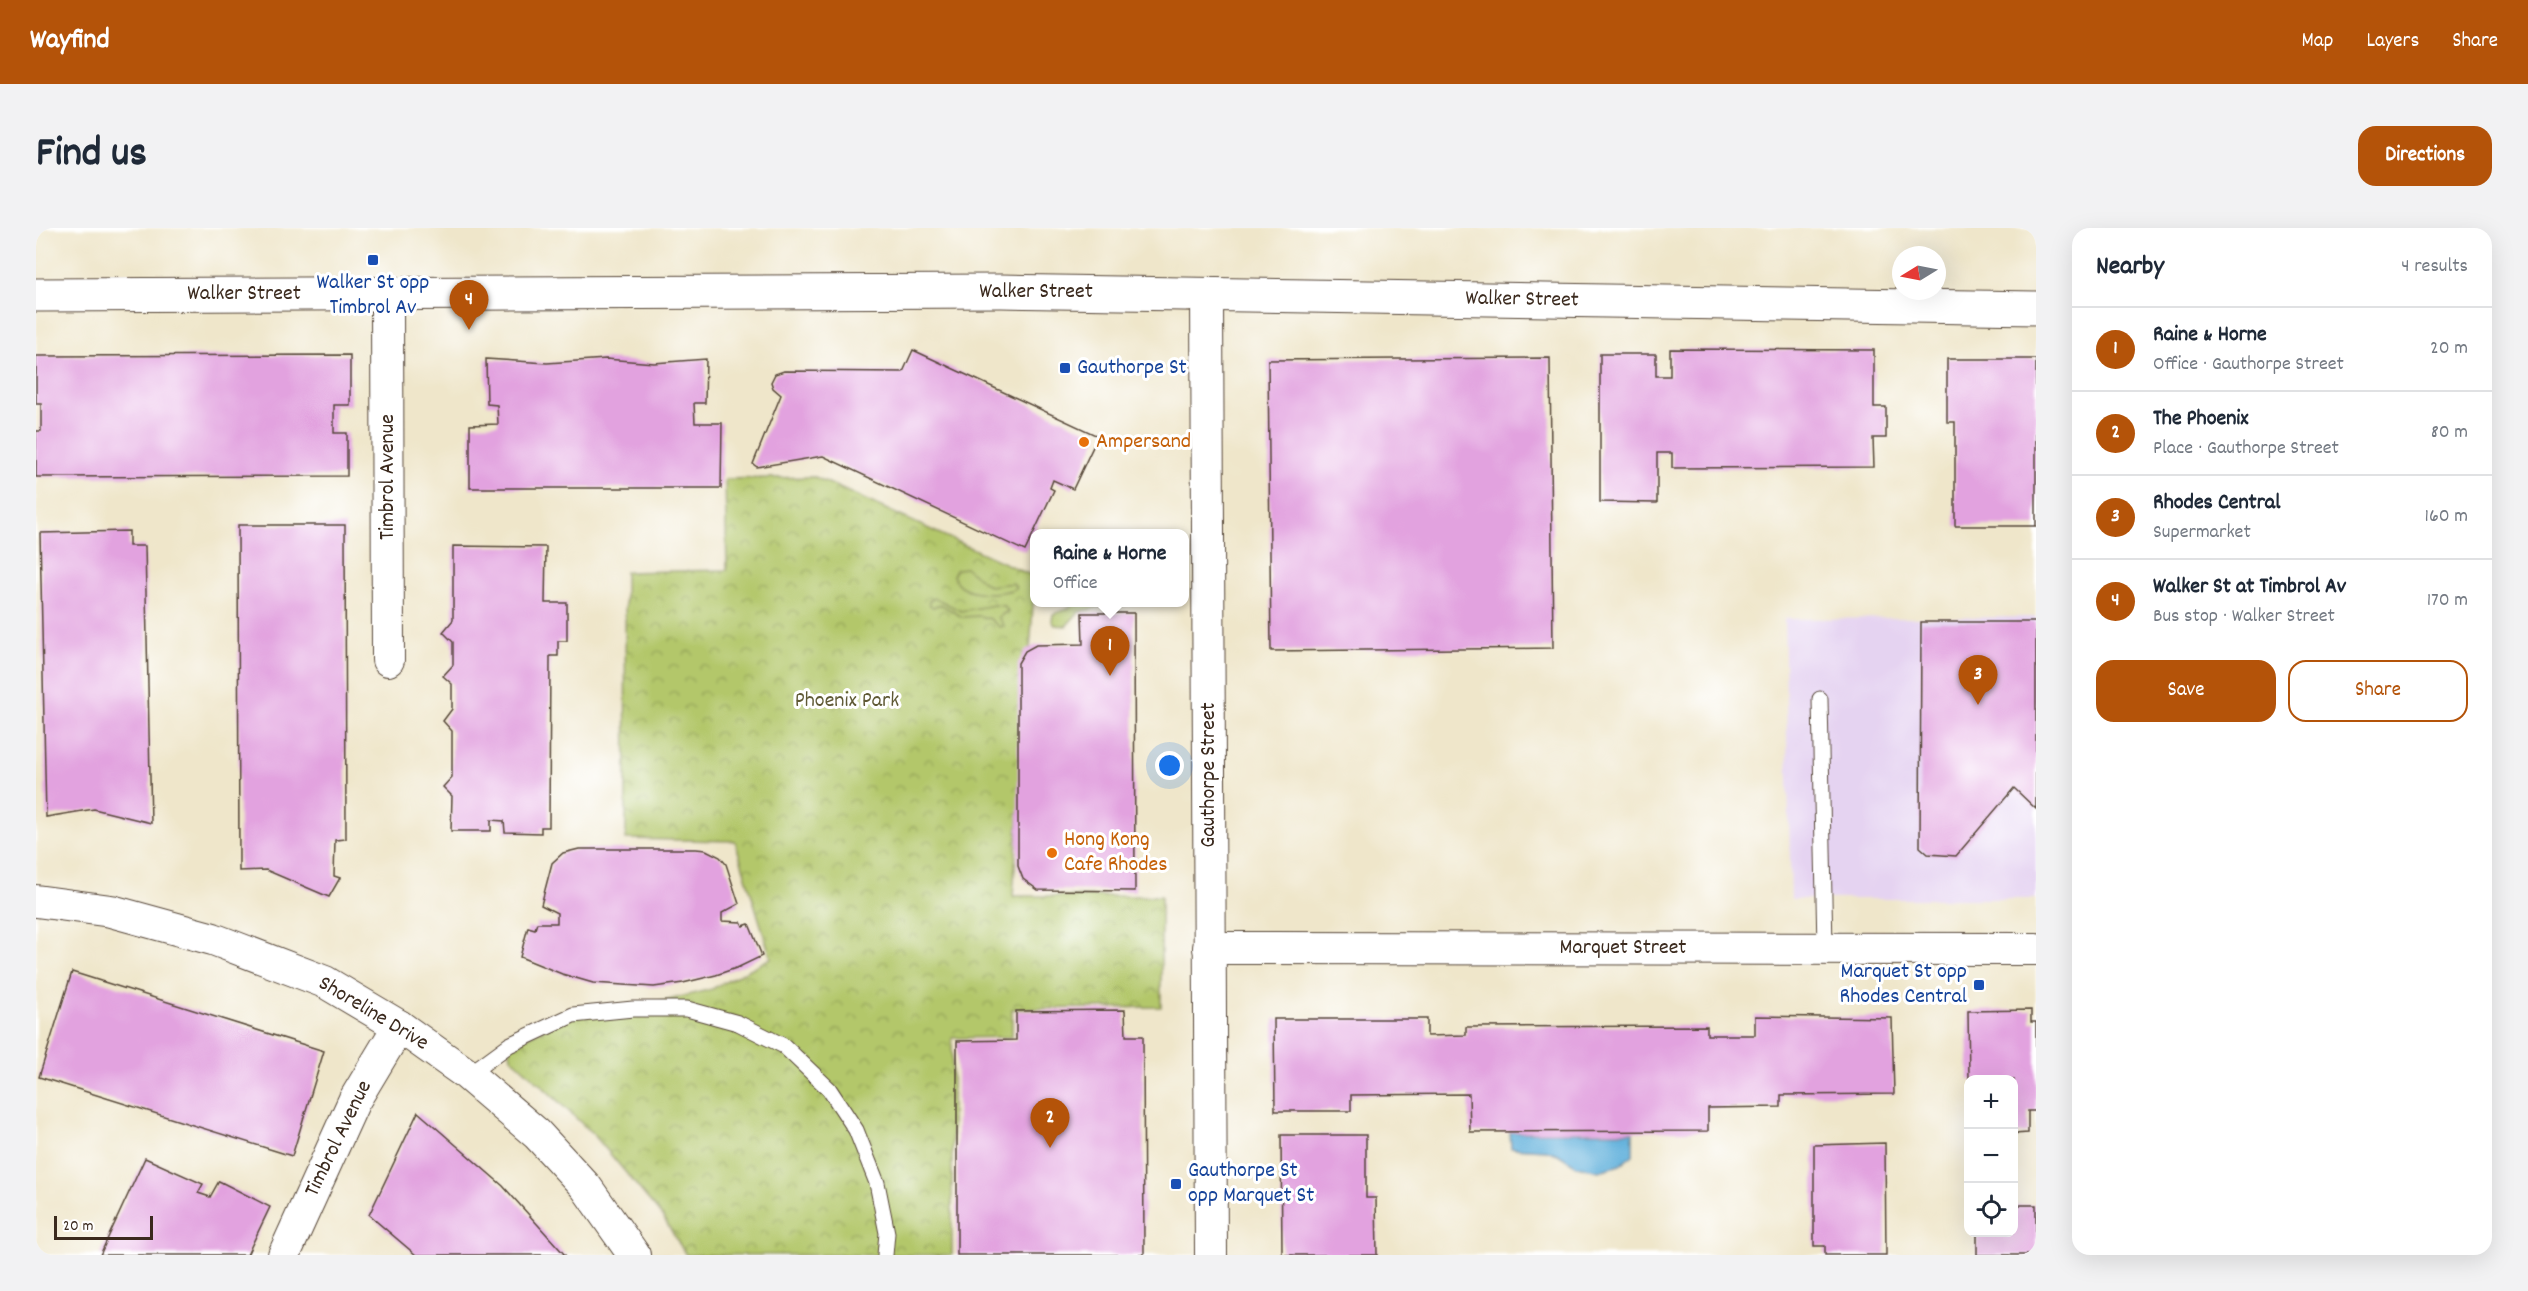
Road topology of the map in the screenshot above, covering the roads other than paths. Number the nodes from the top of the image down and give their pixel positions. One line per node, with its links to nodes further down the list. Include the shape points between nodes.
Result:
1 (387, 294): 2 (street, Walker Street); 3 (street, Walker Street); 5 (street, Timbrol Avenue)
2 (1207, 294): 4 (street, Walker Street); 8 (street, Gauthorpe Street)
3 (36, 295)
4 (2036, 308)
5 (388, 660)
6 (1820, 699): 9 (lane)
7 (36, 901): 11 (street, Shoreline Drive, via 111,911 213,939 325,982)
8 (1209, 948): 9 (street, Marquet Street); 16 (street, Gauthorpe Street)
9 (1825, 948): 10 (street, Marquet Street)
10 (2036, 949)
11 (399, 1026): 12 (street, Shoreline Drive); 13 (street, Timbrol Avenue, via 354,1101)
12 (468, 1075): 14 (street, Shoreline Drive, via 537,1134 579,1180); 15 (lane, via 509,1045 573,1015 687,1009 738,1023 784,1046 829,1089 856,1130 877,1183 887,1233)
13 (284, 1255)
14 (634, 1255)
15 (885, 1255)
16 (1211, 1255)

